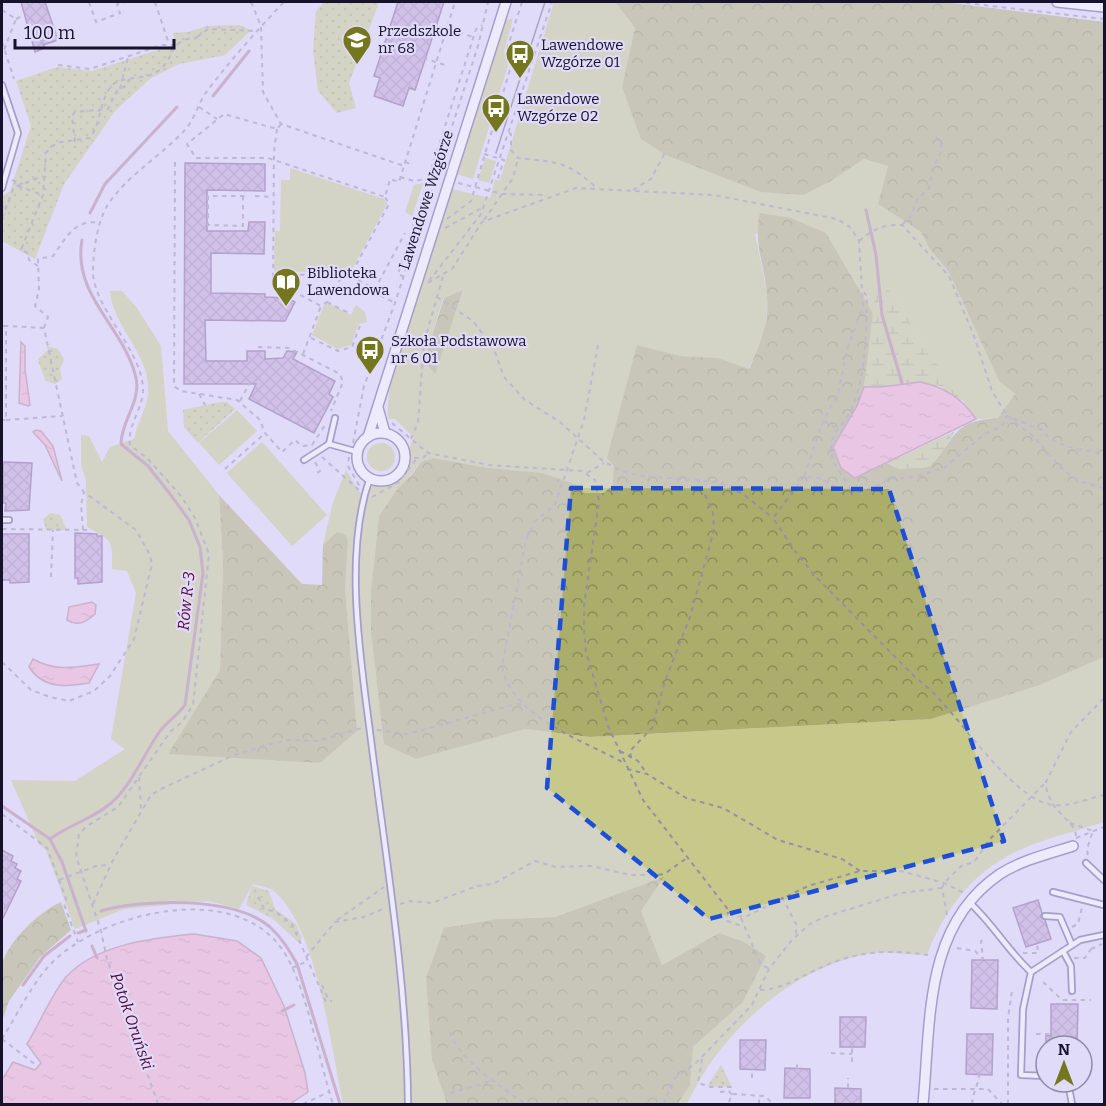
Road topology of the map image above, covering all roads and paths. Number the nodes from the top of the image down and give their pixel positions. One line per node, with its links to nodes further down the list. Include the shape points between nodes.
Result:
1 (89, 2): 2 (path, via 96,22 120,13 117,4)
2 (126, 2)
3 (154, 2): 25 (path)
4 (251, 2): 20 (path)
5 (284, 2): 20 (path)
6 (455, 2): 21 (path)
7 (488, 2): 19 (path)
8 (506, 2): 112 (street, Lawendowe Wzgórze)
9 (522, 2): 31 (path, via 506,52)
10 (552, 2): 34 (path)
11 (957, 2): 17 (path)
12 (1057, 2): 13 (street)
13 (1104, 7)
14 (2, 10): 16 (path)
15 (22, 16): 16 (path)
16 (16, 19): 27 (path)
17 (1104, 19)
18 (433, 24): 21 (path)
19 (482, 25): 23 (path); 90 (path)
20 (261, 27): 22 (path); 43 (path, via 263,92)
21 (447, 28): 23 (path); 30 (path)
22 (257, 31): 26 (path, via 207,29 198,37); 40 (path)
23 (473, 37): 59 (path)
24 (2, 42): 27 (path)
25 (168, 45): 26 (path); 28 (path)
26 (174, 45): 36 (path, via 161,68)
27 (4, 50): 35 (path)
28 (128, 57): 32 (path, via 90,69); 37 (path)
29 (423, 58): 30 (path)
30 (436, 62): 33 (path); 54 (path)
31 (512, 63): 34 (path); 49 (path)
32 (58, 65)
33 (445, 65)
34 (529, 68): 45 (path)
35 (14, 79)
36 (129, 79): 37 (path); 39 (path, via 128,85)
37 (122, 80): 39 (path); 41 (path, via 108,90)
38 (2, 85): 64 (lane, via 18,134)
39 (120, 89): 41 (path, via 108,109)
40 (198, 107): 42 (path); 80 (path, via 186,128 115,196)
41 (101, 109): 47 (path, via 90,138); 47 (path, via 75,112)
42 (217, 119): 44 (path, via 224,114); 52 (path, via 187,144 196,158)
43 (281, 124): 44 (path); 54 (path)
44 (277, 129): 52 (path)
45 (509, 133): 50 (path, via 511,150); 51 (path)
46 (936, 137): 81 (path, via 942,150 929,188)
47 (75, 142): 56 (path, via 52,146 46,153)
48 (667, 149): 67 (path, via 651,179)
49 (484, 154): 51 (path); 65 (path)
50 (518, 158): 66 (path, via 564,164); 69 (path, via 513,178)
51 (499, 159): 58 (path); 58 (path, via 504,160 498,178)
52 (273, 161): 75 (path); 76 (path)
53 (175, 162): 109 (path, via 173,381 177,390)
54 (405, 164): 55 (path); 57 (path)
55 (413, 165)
56 (43, 176): 62 (path); 70 (path)
57 (400, 177): 59 (path, via 414,181); 76 (path, via 399,182 390,179)
58 (494, 177): 68 (path)
59 (430, 178): 90 (path, via 398,274)
60 (13, 180): 62 (path)
61 (459, 183): 65 (path)
62 (23, 184): 63 (path)
63 (18, 186): 70 (path); 78 (path)
64 (2, 188)
65 (474, 188): 68 (path)
66 (597, 188): 67 (path); 71 (path, via 576,188)
67 (633, 190): 84 (path, via 714,195 837,219 850,227)
68 (488, 191): 69 (path); 77 (path)
69 (502, 194): 71 (path); 79 (path)
70 (43, 195): 85 (path, via 21,250)
71 (550, 195): 79 (path)
72 (243, 196): 72 (path, via 208,196 208,225 243,226); 73 (path)
73 (249, 196)
74 (255, 196): 75 (path)
75 (273, 197): 86 (path)
76 (385, 197): 88 (path, via 389,204)
77 (482, 208): 82 (path); 91 (path, via 471,229)
78 (2, 218)
79 (483, 222): 89 (path, via 452,269)
80 (100, 223): 85 (path, via 75,226 53,256 40,257); 161 (path, via 93,274 98,292 136,361 144,389 131,428 130,445 181,496 200,527 209,554 193,705)
81 (902, 225): 84 (path, via 887,224 873,229); 114 (path, via 949,276 975,336 992,391)
82 (441, 231)
83 (405, 233): 93 (path)
84 (860, 241): 94 (path)
85 (38, 266): 103 (path, via 35,306 48,317)
86 (273, 274): 87 (path); 98 (path, via 273,289 289,289)
87 (342, 276): 88 (path); 96 (path)
88 (350, 276): 93 (path)
89 (443, 276): 91 (path); 95 (path)
90 (404, 277): 97 (path)
91 (430, 282): 92 (path)
92 (423, 285)
93 (375, 289): 97 (path)
94 (863, 289): 118 (path, via 863,307 848,347 838,393); 121 (path, via 867,297 863,361 854,406)
95 (437, 297): 124 (path, via 424,343 418,422); 125 (path, via 473,321 494,349 504,377 525,400)
96 (327, 302): 98 (path); 99 (path)
97 (395, 303): 126 (path, via 364,386 353,442)
98 (321, 306): 104 (path, via 310,331)
99 (351, 314)
100 (2, 326): 101 (path)
101 (6, 326): 103 (path); 117 (path)
102 (360, 326): 104 (path, via 352,347 338,351)
103 (44, 328): 113 (path)
104 (311, 338): 107 (path)
105 (598, 345): 125 (path)
106 (258, 347): 107 (path, via 289,348)
107 (303, 354): 115 (path, via 340,374 344,382)
108 (253, 377): 110 (path)
109 (199, 394): 110 (path); 111 (path)
110 (240, 402): 122 (path, via 260,420)
111 (205, 405)
112 (378, 408): 120 (street); 123 (street, Lawendowe Wzgórze)
113 (62, 416): 117 (path); 143 (path, via 77,483)
114 (1007, 416): 129 (path, via 1042,430 1060,443); 142 (path, via 1002,426 985,434 945,467 918,476 890,478 861,491); 144 (path, via 1035,438 1062,469)
115 (332, 417): 127 (lane)
116 (2, 420): 117 (path)
117 (6, 420)
118 (823, 421): 121 (path); 139 (path)
119 (326, 422): 122 (path, via 312,445 302,446 295,440 282,452)
120 (384, 428): 123 (street); 124 (path, via 392,423); 131 (street, via 399,442)
121 (837, 428): 142 (path, via 831,452 838,473)
122 (265, 433): 135 (path)
123 (368, 437): 130 (street, Lawendowe Wzgórze)
124 (411, 439): 128 (path)
125 (577, 439): 134 (path); 136 (path)
126 (345, 440)
127 (329, 444): 130 (lane); 133 (lane)
128 (428, 453): 132 (path); 136 (path, via 489,465)
129 (1104, 453)
130 (354, 454): 140 (street); 145 (path, via 348,466)
131 (405, 458): 132 (path); 140 (street, via 393,477)
132 (417, 458): 145 (path, via 399,482 370,498)
133 (304, 460)
134 (606, 463): 137 (path); 141 (path, via 642,476)
135 (225, 469)
136 (567, 470): 137 (path); 154 (path, via 555,505 535,521 526,540 513,605 502,667 506,683)
137 (587, 473): 156 (path, via 595,480 599,501 584,605 586,652)
138 (316, 474): 145 (path, via 320,471 315,462 320,456)
139 (804, 477): 142 (path, via 815,476); 146 (path)
140 (370, 478): 145 (lane)
141 (698, 479): 146 (path, via 733,487); 157 (path, via 713,513 714,531 652,728 630,751)
142 (850, 490)
143 (84, 492): 150 (path, via 81,505 85,530); 152 (path, via 136,530 150,555 152,564 134,639 110,676 94,691 69,700 31,690)
144 (1104, 492)
145 (364, 494): 155 (lane, via 357,601)
146 (773, 518): 164 (path, via 814,574 916,678 932,689 972,737)
147 (2, 520): 148 (lane)
148 (9, 520)
149 (2, 529): 150 (path)
150 (53, 530): 151 (path)
151 (51, 577)
152 (2, 662)
153 (1104, 698): 162 (path, via 1071,732)
154 (525, 705): 155 (path, via 516,704 408,734); 158 (path, via 564,735)
155 (370, 729): 166 (path, via 318,741 290,740 232,756 151,795); 181 (lane)
156 (618, 749): 157 (path); 158 (path)
157 (631, 758): 160 (path)
158 (625, 764): 159 (path)
159 (627, 769): 160 (path); 173 (path, via 643,800)
160 (647, 774): 177 (path, via 686,798 723,808 778,840 842,859)
161 (139, 777): 166 (path); 178 (path, via 118,807 79,834 76,856)
162 (1046, 782): 164 (path); 165 (path)
163 (1104, 795): 165 (path)
164 (1031, 796): 165 (path); 182 (path, via 974,862 961,866)
165 (1054, 806): 168 (path)
166 (140, 813): 175 (path)
167 (2, 814): 179 (path, via 47,848)
168 (1070, 823): 170 (path); 171 (path)
169 (1104, 827): 170 (path)
170 (1093, 831): 171 (path); 176 (path, via 1087,849)
171 (1077, 836): 172 (path)
172 (1073, 846): 188 (street, via 1028,860 1001,874)
173 (687, 858): 191 (path, via 657,875 630,875 591,866 556,867 535,861 494,884 477,886 432,903 410,901); 192 (path)
174 (1086, 863): 176 (lane)
175 (110, 865): 178 (path, via 96,866); 190 (path)
176 (1091, 868): 180 (lane)
177 (861, 871): 182 (path, via 901,871); 187 (path)
178 (82, 874): 179 (path); 190 (path)
179 (59, 880): 204 (path)
180 (1104, 880)
181 (389, 883): 191 (lane); 197 (path)
182 (944, 884): 183 (path); 184 (path)
183 (942, 888): 194 (path); 202 (path, via 902,893 824,917)
184 (965, 892)
185 (1053, 892): 189 (lane)
186 (258, 897): 212 (path, via 264,909 276,912 292,924)
187 (782, 897): 196 (path); 202 (path, via 796,924)
188 (969, 903): 218 (lane); 243 (street, via 953,926 935,969)
189 (1104, 905)
190 (93, 906): 200 (path)
191 (392, 906): 197 (path, via 364,917); 254 (lane, via 405,1011)
192 (729, 912): 196 (path); 198 (path, via 728,921)
193 (1080, 914): 199 (path, via 1078,924)
194 (946, 915)
195 (1045, 916): 199 (lane, via 1060,917)
196 (741, 918): 198 (path)
197 (335, 921): 212 (path)
198 (744, 927): 217 (path, via 760,963)
199 (1065, 930): 207 (lane)
200 (101, 931): 204 (path); 216 (path, via 169,910 224,914 249,920 269,933); 251 (path, via 107,959)
201 (1104, 935): 207 (lane)
202 (796, 936): 217 (path)
203 (984, 939): 208 (path, via 983,960 975,951)
204 (78, 942): 226 (path, via 42,974)
205 (1037, 943): 209 (path)
206 (1104, 943): 215 (path, via 1091,948 1084,958)
207 (1072, 945): 210 (lane)
208 (957, 948)
209 (1039, 951): 213 (path, via 1028,955 1018,951); 214 (path, via 1046,955)
210 (1063, 951): 215 (lane); 218 (lane)
211 (928, 955): 220 (path, via 879,951 854,955 787,984)
212 (307, 959): 216 (path); 224 (path, via 326,1002)
213 (1028, 959)
214 (1037, 959)
215 (1069, 960): 222 (lane)
216 (293, 968): 245 (path)
217 (769, 969): 220 (path)
218 (1031, 972): 237 (lane, via 1023,1010 1021,1075)
219 (1043, 982): 223 (path)
220 (760, 990): 230 (path, via 752,1005)
221 (1012, 991): 262 (path, via 1008,1018)
222 (1072, 991)
223 (1052, 993)
224 (331, 1001)
225 (450, 1032): 240 (path, via 454,1045)
226 (2, 1039): 233 (path)
227 (852, 1047): 229 (path)
228 (831, 1053): 229 (path)
229 (852, 1053): 232 (path)
230 (705, 1054): 241 (path, via 697,1082 711,1088); 256 (path, via 675,1078)
231 (797, 1061): 234 (path)
232 (852, 1062)
233 (36, 1065)
234 (797, 1069)
235 (752, 1070): 238 (path)
236 (979, 1074): 244 (path)
237 (1034, 1076)
238 (752, 1078)
239 (848, 1078): 242 (path)
240 (491, 1081): 247 (path); 255 (path)
241 (735, 1087)
242 (848, 1088)
243 (925, 1088): 244 (path); 259 (street)
244 (973, 1089): 260 (path); 261 (path, via 988,1089)
245 (329, 1092): 252 (path); 253 (path)
246 (720, 1092): 248 (path, via 729,1091)
247 (450, 1094)
248 (732, 1095): 249 (path); 250 (path)
249 (759, 1095): 257 (path); 258 (path, via 768,1096)
250 (729, 1102)
251 (158, 1104)
252 (303, 1104)
253 (333, 1104)
254 (408, 1104)
255 (526, 1104)
256 (663, 1104)
257 (759, 1104)
258 (773, 1104)
259 (923, 1104)
260 (972, 1104)
261 (1002, 1104)
262 (1008, 1104)

